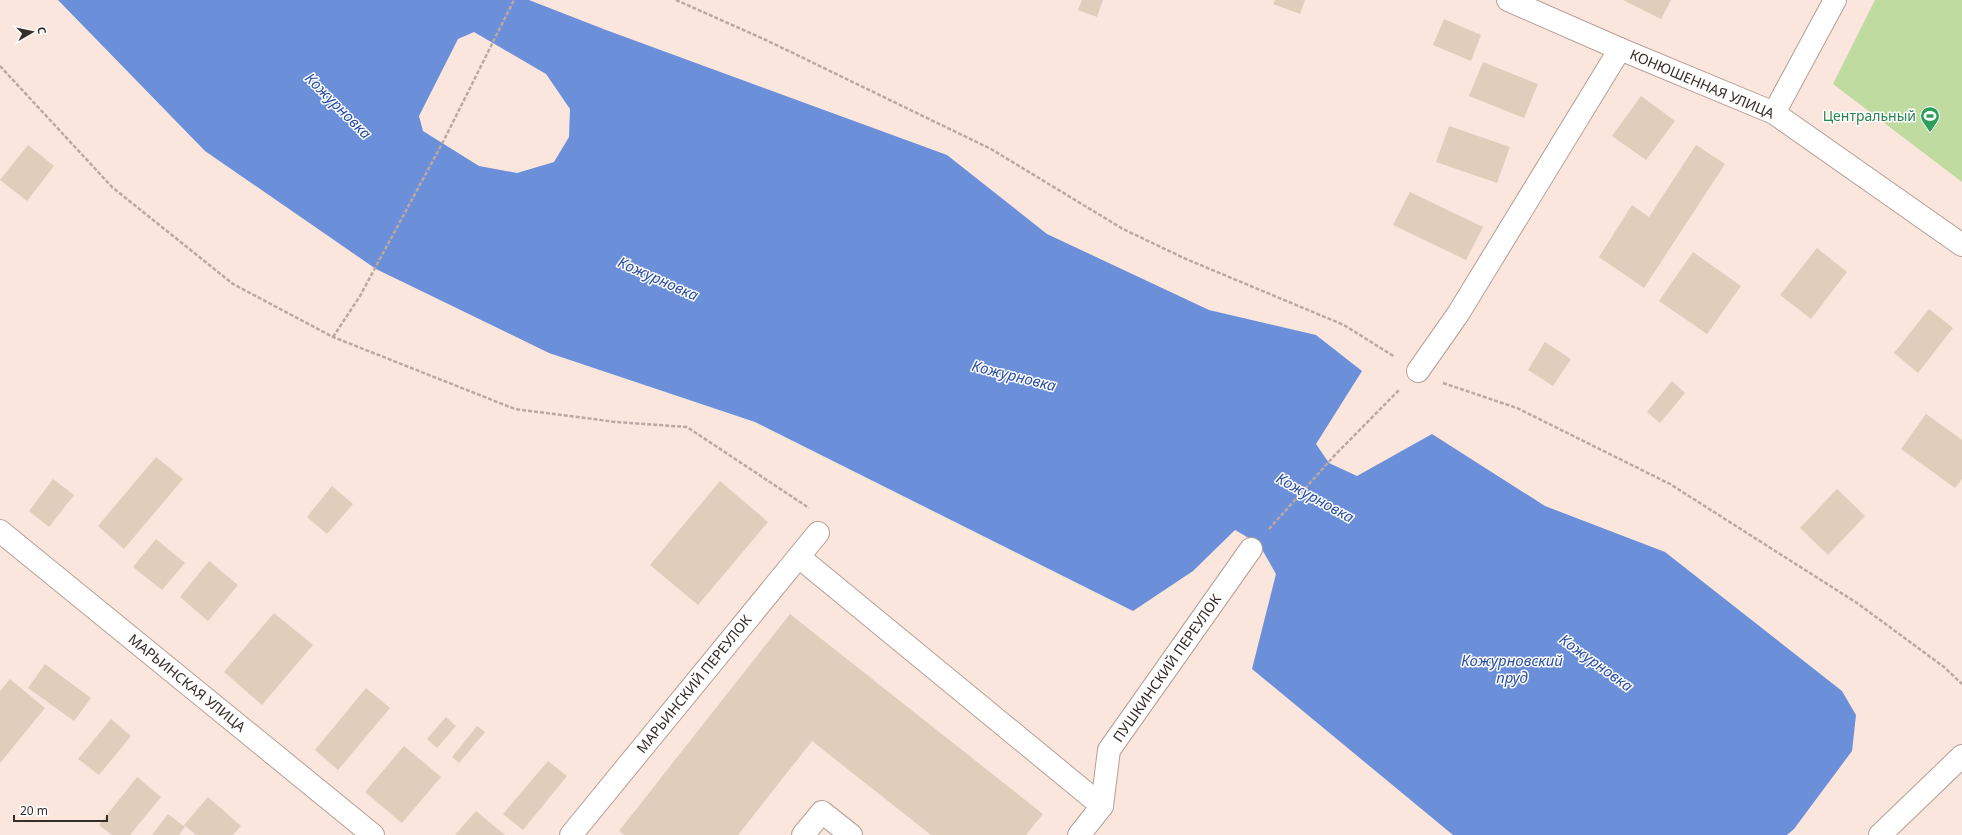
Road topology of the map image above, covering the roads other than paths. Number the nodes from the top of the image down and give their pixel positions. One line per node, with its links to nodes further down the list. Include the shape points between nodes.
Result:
1 (1508, 0): 3 (street, КОНЮШЕННАЯ УЛИЦА)
2 (1835, 0): 4 (street)
3 (1620, 49): 4 (street, КОНЮШЕННАЯ УЛИЦА); 6 (street, via 1458,314)
4 (1774, 113): 5 (street, КОНЮШЕННАЯ УЛИЦА)
5 (1962, 245)
6 (1418, 371)
7 (0, 531): 14 (street, МАРЬИНСКАЯ УЛИЦА)
8 (818, 533): 10 (street, МАРЬИНСКИЙ ПЕРЕУЛОК)
9 (1251, 549): 12 (street, ПУШКИНСКИЙ ПЕРЕУЛОК, via 1109,750)
10 (799, 556): 12 (street); 13 (street, МАРЬИНСКИЙ ПЕРЕУЛОК)
11 (1962, 756): 18 (street)
12 (1102, 806): 17 (street)
13 (573, 834)
14 (373, 835)
15 (803, 835): 16 (street, via 822,812)
16 (851, 835)
17 (1079, 835)
18 (1880, 835)

